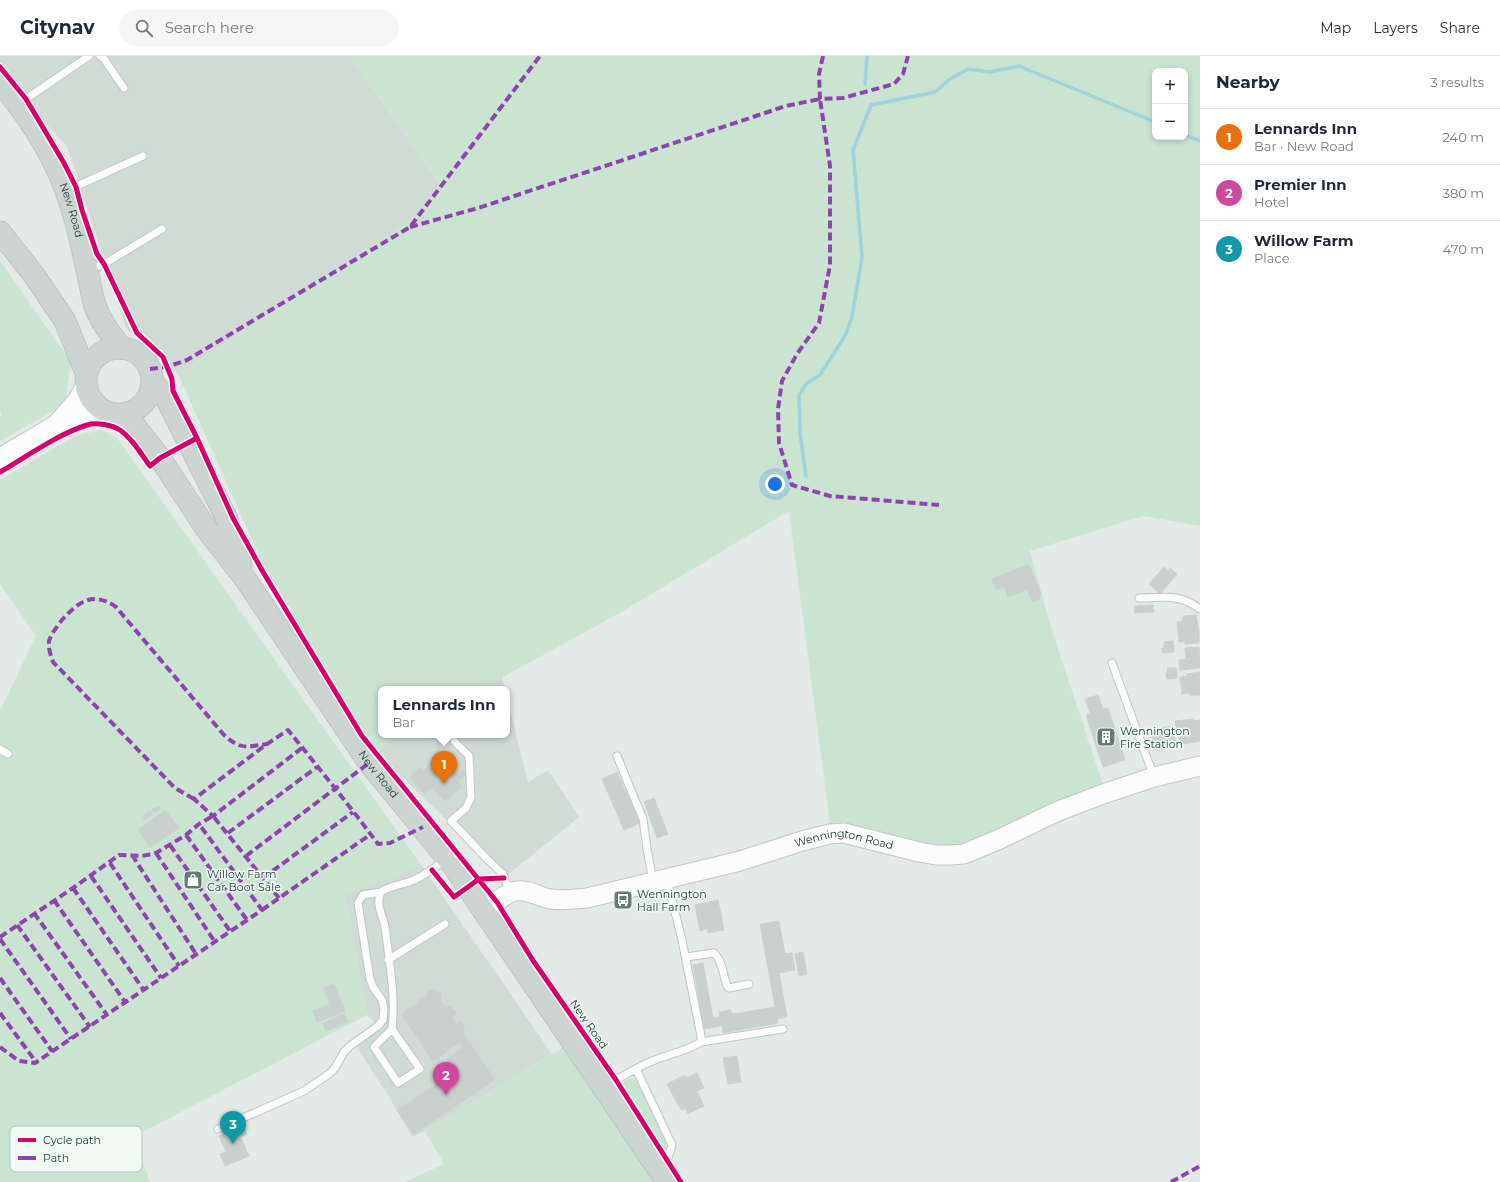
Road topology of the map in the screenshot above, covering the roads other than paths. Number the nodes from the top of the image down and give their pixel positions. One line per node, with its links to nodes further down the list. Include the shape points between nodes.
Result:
1 (89, 56): 5 (lane)
2 (100, 56): 4 (lane)
3 (0, 82): 5 (main road, New Road)
4 (124, 88)
5 (18, 104): 7 (main road, New Road, via 56,166)
6 (143, 156): 7 (lane)
7 (66, 191): 10 (main road, New Road)
8 (162, 229): 10 (lane, via 104,264)
9 (0, 232): 12 (main road, via 34,275 65,321)
10 (87, 271): 11 (main road, New Road, via 98,315)
11 (122, 348): 12 (main road, via 110,349 100,354 91,362); 13 (main road, via 139,354 150,369)
12 (86, 379): 14 (main road, via 89,396 95,405); 15 (main road, via 77,401)
13 (152, 382): 14 (main road, via 145,402 138,409 129,413); 17 (main road, New Road, via 165,396 227,519)
14 (111, 413): 15 (main road, via 86,415); 17 (main road, New Road, via 132,422 160,458 205,527)
15 (56, 426): 16 (main road)
16 (0, 458)
17 (246, 580): 27 (main road, New Road, via 369,762)
18 (1139, 598): 19 (lane, via 1177,597 1189,601)
19 (1200, 609)
20 (1112, 664): 26 (lane)
21 (454, 741): 30 (lane, via 468,756 471,797 466,808 451,821 503,874)
22 (0, 749): 23 (lane)
23 (8, 754)
24 (617, 756): 28 (lane, via 643,819 647,849)
25 (1200, 766): 26 (main road, Wennington Road)
26 (1154, 777): 28 (main road, Wennington Road, via 1056,812 964,854 950,856 925,853 844,833 830,834 740,861)
27 (447, 857): 29 (lane, via 413,881); 31 (main road, New Road)
28 (660, 881): 30 (main road, Wennington Road, via 588,898 566,900 526,892); 33 (lane)
29 (381, 892): 34 (lane, via 378,901); 41 (lane, via 363,895 358,903 370,979 382,1000 383,1020 350,1046 335,1068 319,1082)
30 (510, 893): 31 (main road)
31 (484, 911): 40 (main road, New Road)
32 (445, 924): 34 (lane)
33 (686, 957): 35 (lane, via 714,953 718,956 729,988); 38 (lane)
34 (388, 960): 36 (lane, via 394,1009)
35 (748, 984)
36 (392, 1029): 36 (lane, via 374,1046 398,1083 420,1069)
37 (782, 1029): 38 (lane)
38 (701, 1042): 39 (lane)
39 (636, 1069): 40 (lane); 42 (lane, via 672,1145)
40 (603, 1088): 42 (main road, New Road)
41 (218, 1129)
42 (662, 1174)

